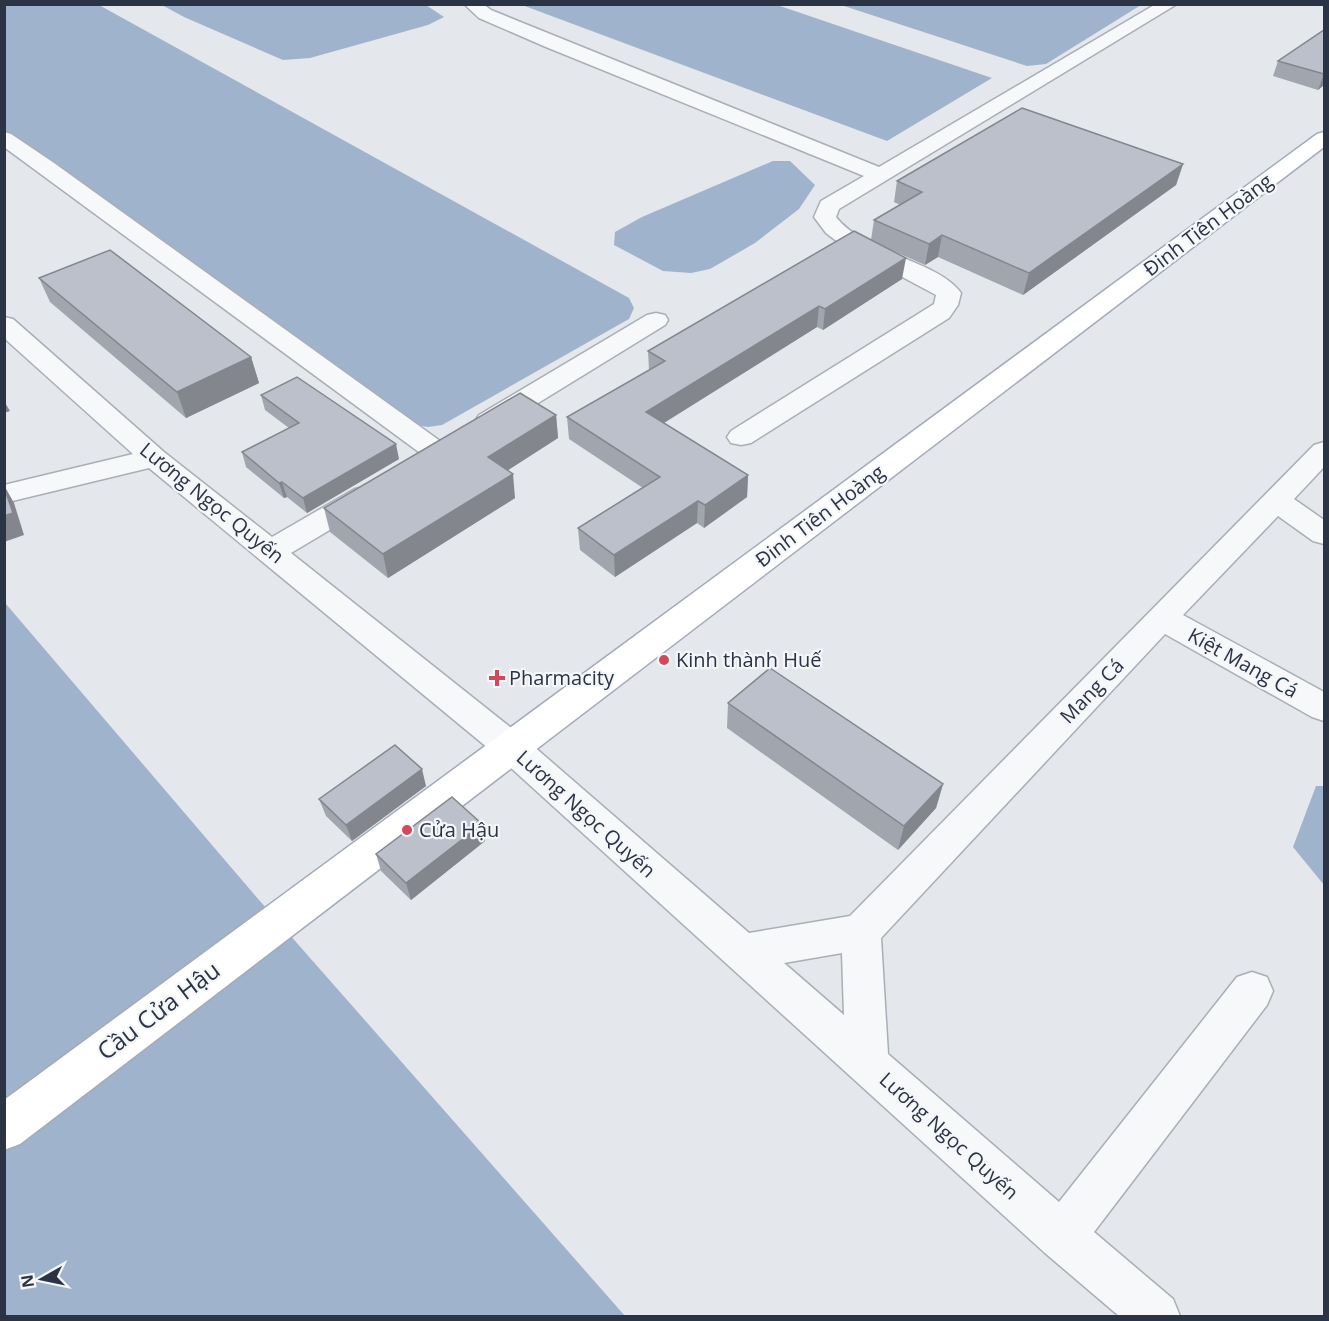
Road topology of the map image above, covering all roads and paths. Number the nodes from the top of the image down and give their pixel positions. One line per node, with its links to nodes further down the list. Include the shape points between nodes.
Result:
1 (471, 4): 5 (street, via 552,43)
2 (1169, 4): 5 (street)
3 (4, 138): 6 (street, via 444,448)
4 (1324, 138): 18 (main road, Đinh Tiên Hoàng)
5 (880, 175): 8 (street, via 829,206 825,217 830,227 844,239 935,281 950,293 946,305 940,313)
6 (656, 320)
7 (4, 324): 10 (street, Lương Ngọc Quyến)
8 (741, 437)
9 (1323, 456): 13 (street, Mang Cá)
10 (154, 458): 12 (street); 15 (street, Lương Ngọc Quyến)
11 (388, 482): 15 (street)
12 (4, 494)
13 (1276, 501): 14 (street); 16 (street, Mang Cá)
14 (1324, 534)
15 (271, 551): 18 (street, Lương Ngọc Quyến)
16 (1161, 618): 17 (street, Kiệt Mang Cá); 20 (street, Mang Cá)
17 (1324, 708)
18 (512, 748): 19 (main road, Đinh Tiên Hoàng); 21 (street, Lương Ngọc Quyến)
19 (314, 895): 24 (main road, Cầu Cửa Hậu)
20 (861, 932): 21 (street); 23 (street)
21 (742, 952): 23 (street, Lương Ngọc Quyến)
22 (1252, 991): 25 (street)
23 (867, 1063): 25 (street, Lương Ngọc Quyến)
24 (4, 1128)
25 (1062, 1236): 26 (street, Lương Ngọc Quyến)
26 (1156, 1317)

